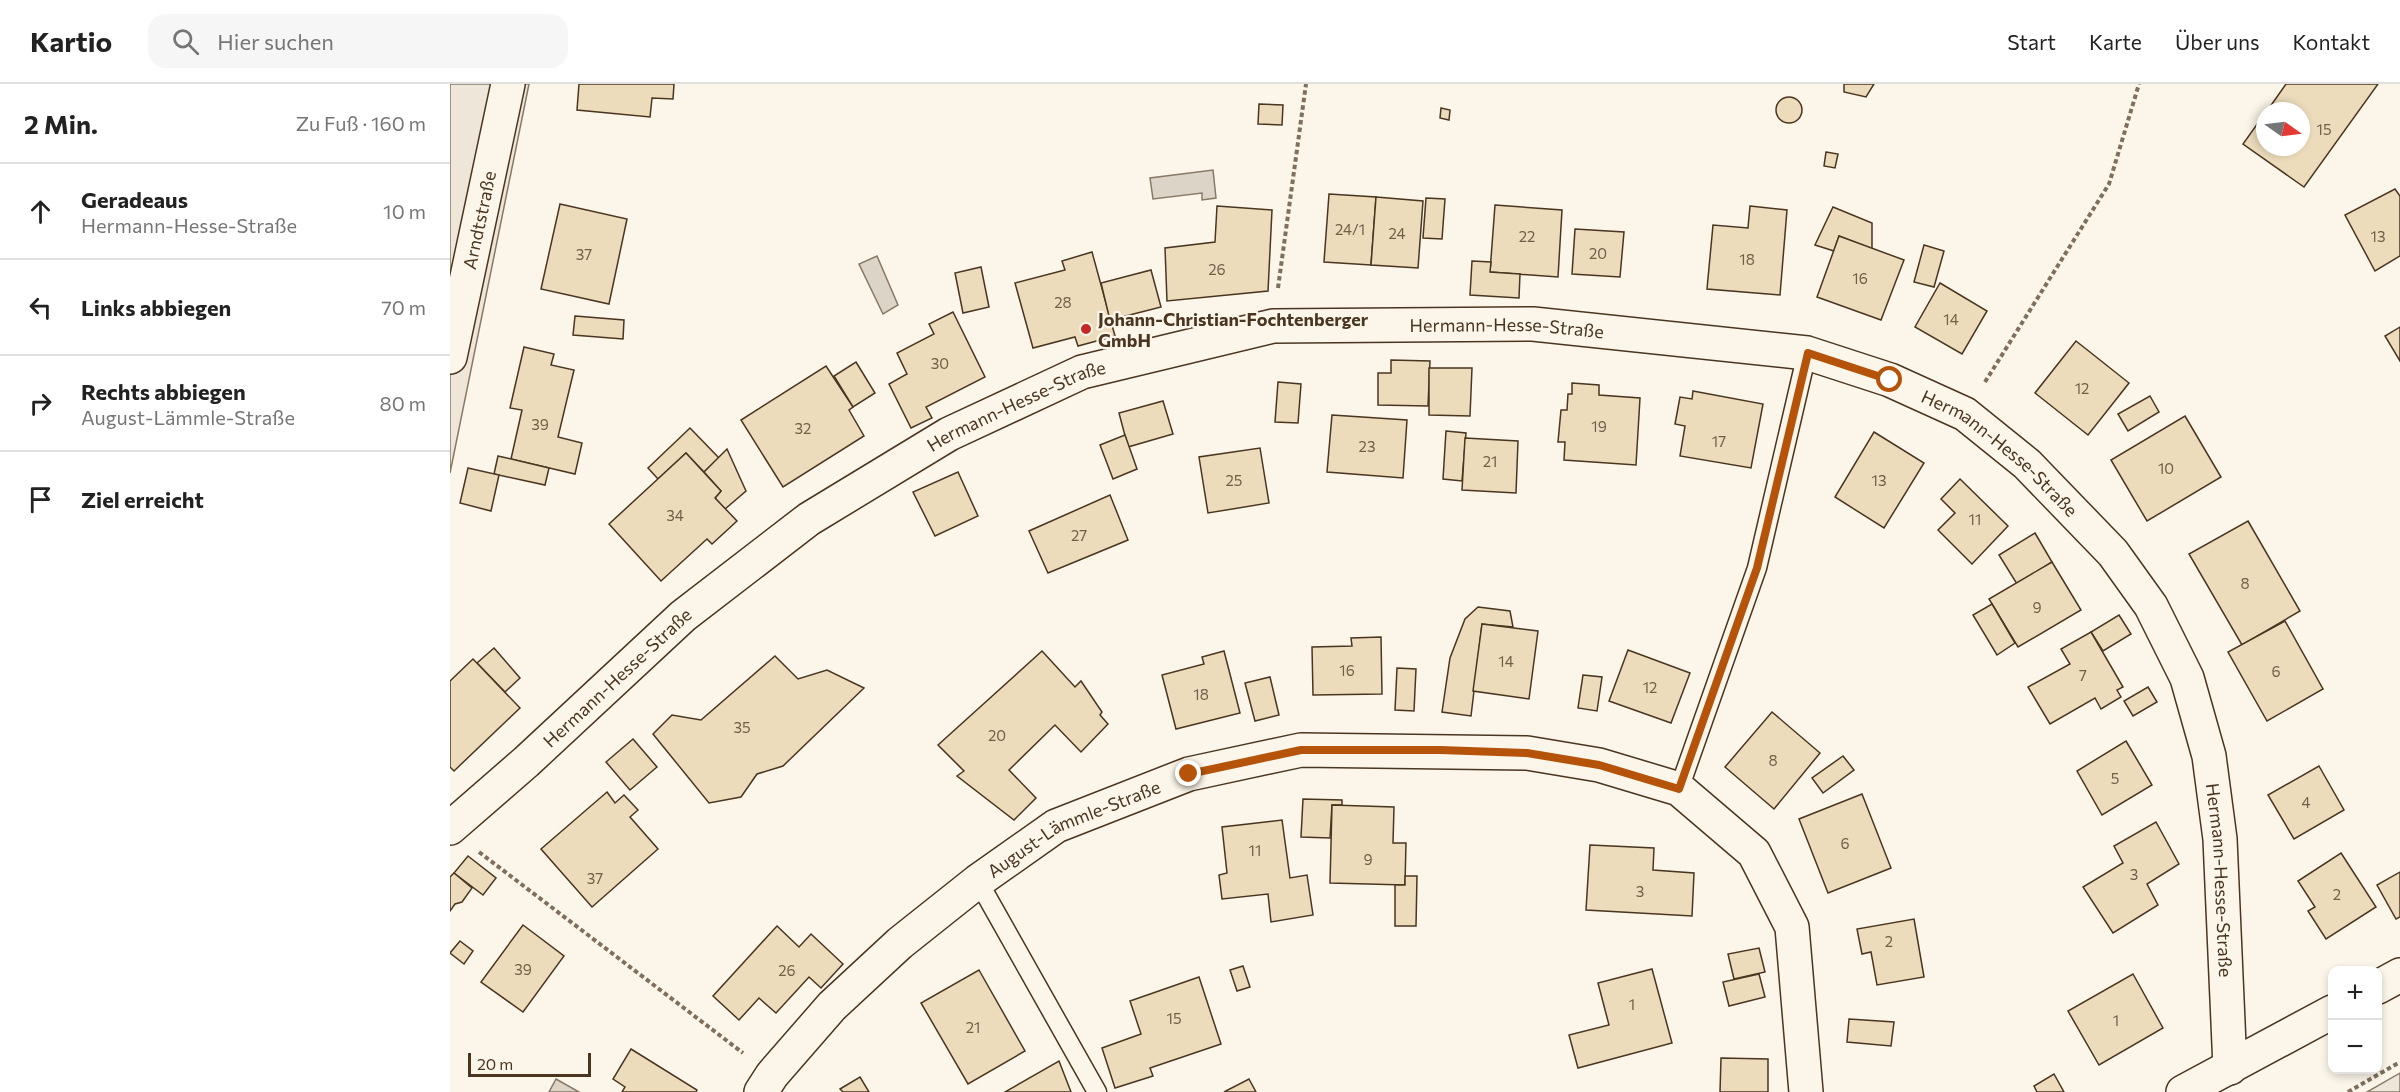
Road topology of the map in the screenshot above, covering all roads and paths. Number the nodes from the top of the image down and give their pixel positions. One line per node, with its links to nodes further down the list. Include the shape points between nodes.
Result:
1 (508, 84): 6 (street, Arndtstraße)
2 (1306, 84): 4 (path)
3 (2139, 84): 7 (path, via 2109,184)
4 (1273, 326): 5 (street, Hermann-Hesse-Straße, via 1533,324); 9 (street, Hermann-Hesse-Straße, via 1082,372 949,434 809,519 683,616)
5 (1808, 353): 7 (street, Hermann-Hesse-Straße, via 1890,380); 8 (lane, via 1757,568)
6 (450, 357)
7 (1965, 414): 16 (street, Hermann-Hesse-Straße, via 2026,464 2113,553 2151,606 2187,678 2209,756 2220,839)
8 (1679, 789): 11 (street, August-Lämmle-Straße, via 1599,765 1527,753 1301,750 1189,774 1056,826); 19 (street, August-Lämmle-Straße, via 1754,854 1792,927)
9 (450, 828)
10 (478, 851): 17 (path)
11 (978, 881): 17 (street, August-Lämmle-Straße, via 900,943 832,1006); 18 (lane, August-Lämmle-Straße)
12 (2400, 975): 13 (street)
13 (2382, 985)
14 (2328, 1014): 16 (street)
15 (2400, 1062): 21 (path)
16 (2230, 1068): 20 (street)
17 (766, 1083)
18 (1097, 1092)
19 (1806, 1092)
20 (2183, 1092)
21 (2348, 1092)

